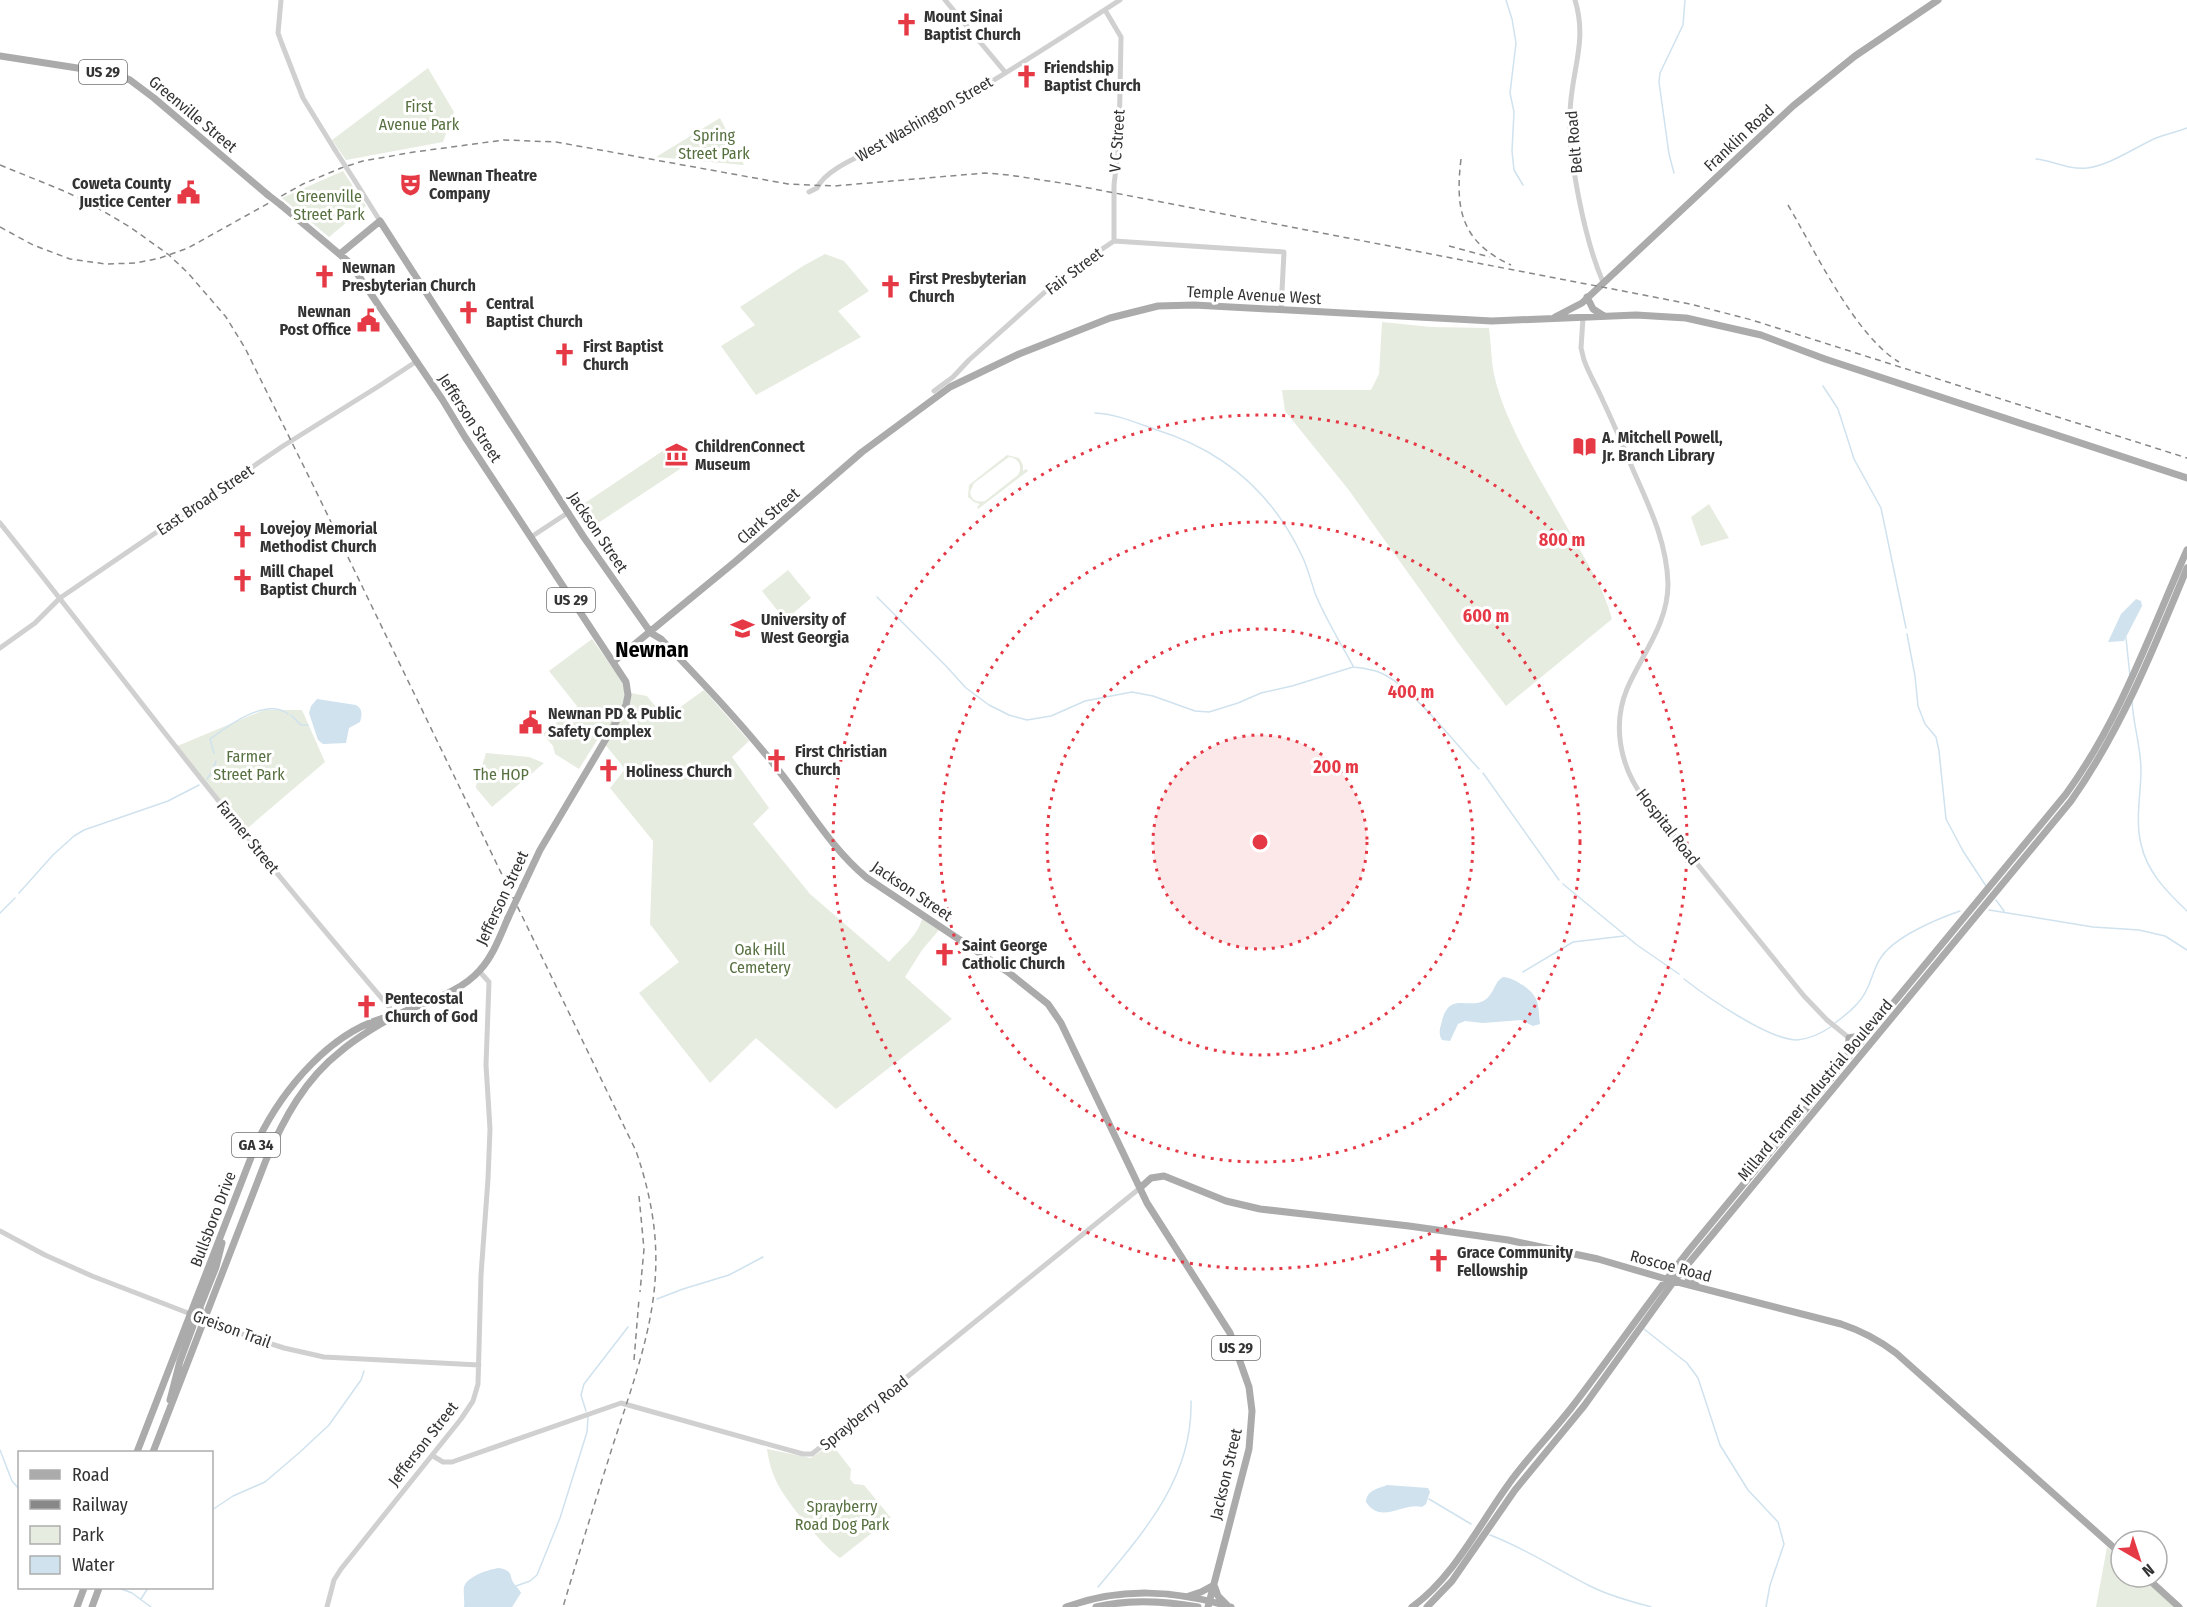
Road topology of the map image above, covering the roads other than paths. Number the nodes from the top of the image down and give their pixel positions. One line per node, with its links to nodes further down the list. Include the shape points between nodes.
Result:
1 (281, 0): 10 (street, bridge, via 278,33 303,98)
2 (945, 0): 8 (street)
3 (1120, 0): 6 (street, West Washington Street)
4 (1575, 0): 13 (street, Belt Road, via 1581,16 1581,39 1571,102 1572,147 1588,237)
5 (1938, 0): 13 (main road, Franklin Road, via 1855,56 1792,106)
6 (1105, 10): 8 (street, West Washington Street); 11 (street, V C Street, via 1121,37)
7 (0, 56): 12 (main road, Greenville Street / US 29, bridge, via 126,78)
8 (1005, 72): 9 (street, West Washington Street, via 841,166)
9 (809, 192)
10 (380, 221): 12 (main road); 22 (main road, Jackson Street / US 29)
11 (1114, 241): 15 (street, Fair Street, via 1284,252); 20 (street, Fair Street, via 1065,274)
12 (343, 252): 19 (main road, Jefferson Street / US 29)
13 (1603, 282): 14 (main road, Franklin Road)
14 (1587, 297): 16 (main road, via 1593,309); 17 (main road); 18 (main road, Franklin Road)
15 (1281, 310): 18 (main road, Temple Avenue West, via 1492,321); 20 (main road, Temple Avenue West, via 1194,305 1137,310 1049,341)
16 (1604, 316): 17 (main road, Temple Avenue West); 21 (main road, Temple Avenue West, via 1686,318 1761,335)
17 (1582, 318): 18 (main road, Temple Avenue West); 34 (street, Hospital Road, via 1584,360 1652,511 1666,560 1668,586 1660,623 1622,706 1620,734 1624,760 1642,796 1804,996)
18 (1553, 319)
19 (417, 361): 24 (main road, Jefferson Street / US 29); 27 (street, East Broad Street, via 278,449)
20 (938, 392): 28 (main road, Clark Street)
21 (2187, 478)
22 (569, 512): 24 (street); 28 (main road, Jackson Street / US 29)
23 (0, 523): 27 (street, Farmer Street)
24 (531, 537): 30 (main road, Jefferson Street / US 29)
25 (2187, 550): 33 (main road, Millard Farmer Industrial Boulevard, via 2110,724 2081,774)
26 (2187, 568): 36 (main road, Millard Farmer Industrial Boulevard, via 2124,711 2085,780)
27 (60, 598): 29 (street, East Broad Street, via 28,630); 32 (street, Farmer Street, via 242,831)
28 (651, 633): 30 (main road, Clark Street); 38 (main road, Jackson Street / US 29, via 728,712 859,872 987,957 1048,1004 1067,1033)
29 (0, 648)
30 (613, 662): 31 (main road, Jefferson Street / GA 34, bridge, via 627,685 626,705 540,850 492,953)
31 (479, 971): 32 (main road, Bullsboro Drive / GA 34, via 457,987); 49 (street, Jefferson Street, via 489,982 488,1183)
32 (396, 1016): 39 (main road, Bullsboro Drive / GA 34, via 380,1018 338,1042 292,1086 257,1142); 48 (main road, Bullsboro Drive / GA 34, via 336,1054 306,1086 288,1113)
33 (1874, 1027): 34 (main road); 35 (main road, Millard Farmer Industrial Boulevard)
34 (1849, 1038): 35 (street, Hospital Road); 37 (main road)
35 (1858, 1045): 36 (street, Hospital Road); 37 (main road, Millard Farmer Industrial Boulevard)
36 (1865, 1051): 41 (main road, Millard Farmer Industrial Boulevard)
37 (1847, 1058): 43 (main road, Millard Farmer Industrial Boulevard)
38 (1140, 1188): 42 (main road, Roscoe Road, via 1151,1179 1164,1176 1238,1205 1508,1240); 53 (street, Sprayberry Road, via 812,1454 621,1403 452,1462); 55 (main road, Jackson Street / US 29, via 1226,1324 1249,1387 1249,1449)
39 (224, 1229): 47 (main road, Bullsboro Drive / GA 34); 48 (main road, via 216,1268 200,1307)
40 (0, 1231): 47 (street, Greison Trail, via 92,1276)
41 (1686, 1267): 44 (main road, Millard Farmer Industrial Boulevard); 45 (main road, via 1688,1278)
42 (1648, 1274): 43 (main road, Roscoe Road); 46 (main road)
43 (1666, 1279): 44 (main road, Roscoe Road); 46 (main road, Millard Farmer Industrial Boulevard)
44 (1674, 1281): 45 (main road, Roscoe Road); 70 (main road, Millard Farmer Industrial Boulevard, via 1584,1406 1515,1490 1452,1581)
45 (1699, 1287): 54 (main road, Roscoe Road, via 1841,1324 1878,1340)
46 (1655, 1292): 69 (main road, Millard Farmer Industrial Boulevard, via 1570,1410 1508,1484 1448,1573)
47 (190, 1314): 48 (street, Greison Trail); 50 (main road, via 193,1326); 51 (main road, Bullsboro Drive / GA 34)
48 (204, 1320): 49 (street, Greison Trail, via 324,1357); 50 (main road, Bullsboro Drive / GA 34)
49 (479, 1365): 53 (street, Jefferson Street, via 473,1401)
50 (167, 1416): 52 (main road, Bullsboro Drive / GA 34)
51 (136, 1451)
52 (153, 1451)
53 (433, 1456): 64 (street, Jefferson Street, via 341,1569 330,1590)
54 (2109, 1543)
55 (1214, 1585): 59 (main road); 60 (main road, Jackson Street / US 29); 68 (main road, via 1218,1596)
56 (83, 1589): 62 (main road)
57 (98, 1589): 63 (main road)
58 (2159, 1589): 71 (main road)
59 (1188, 1596): 60 (main road); 65 (main road, via 1129,1593)
60 (1208, 1604): 68 (main road)
61 (1188, 1606): 66 (main road, via 1146,1601); 67 (main road)
62 (76, 1607)
63 (92, 1607)
64 (327, 1607)
65 (1066, 1607)
66 (1095, 1607)
67 (1198, 1607)
68 (1230, 1607)
69 (1413, 1607)
70 (1427, 1607)
71 (2179, 1607)

